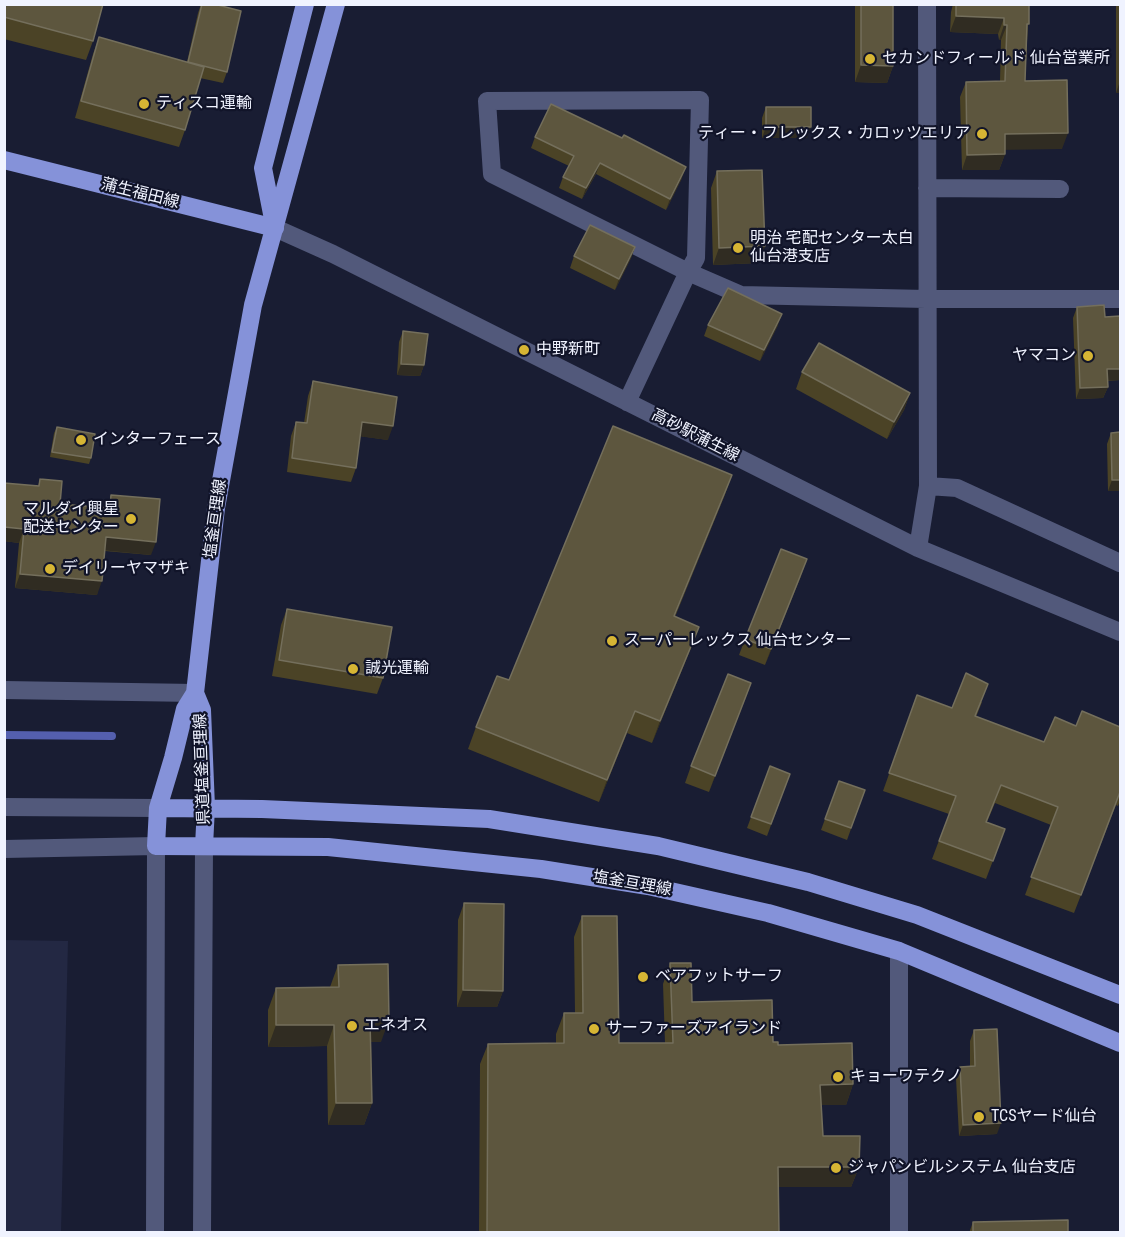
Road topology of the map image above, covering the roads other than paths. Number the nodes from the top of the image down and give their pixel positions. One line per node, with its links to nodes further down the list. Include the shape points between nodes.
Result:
1 (305, 4): 5 (main road, 塩釜亘理線)
2 (317, 4): 5 (main road, via 312,21)
3 (336, 4): 9 (main road, 塩釜亘理線)
4 (927, 4): 7 (street)
5 (298, 34): 9 (main road, 塩釜亘理線, via 263,168)
6 (4, 160): 9 (main road, 蒲生福田線)
7 (927, 188): 8 (street); 11 (street)
8 (1060, 189)
9 (275, 228): 13 (street, 高砂駅蒲生線); 19 (main road, 塩釜亘理線, via 253,305 216,508)
10 (688, 273): 10 (street, via 492,174 487,101 700,100 696,258); 11 (street, via 741,295); 13 (street)
11 (926, 299): 12 (street); 14 (street)
12 (1120, 299)
13 (627, 402): 15 (street, 高砂駅蒲生線)
14 (928, 486): 15 (street); 16 (street, via 957,488)
15 (918, 548): 17 (street, 高砂駅蒲生線)
16 (1120, 563)
17 (1120, 632)
18 (4, 690): 19 (street)
19 (195, 693): 20 (main road, 県道塩釜亘理線)
20 (194, 709): 22 (main road, 県道塩釜亘理線, via 204,759); 23 (main road)
21 (4, 807): 23 (street)
22 (206, 807): 23 (main road); 25 (main road, 県道塩釜亘理線); 28 (main road, via 489,819 658,846 808,882 917,915)
23 (158, 808): 24 (main road)
24 (156, 846): 25 (main road, 塩釜亘理線); 26 (street); 30 (street)
25 (204, 846): 27 (main road, 塩釜亘理線, via 328,847 541,868 648,886 768,913); 31 (street)
26 (4, 849)
27 (899, 951): 29 (main road, 塩釜亘理線); 32 (street)
28 (1120, 995)
29 (1120, 1043)
30 (155, 1233)
31 (202, 1233)
32 (898, 1233)

